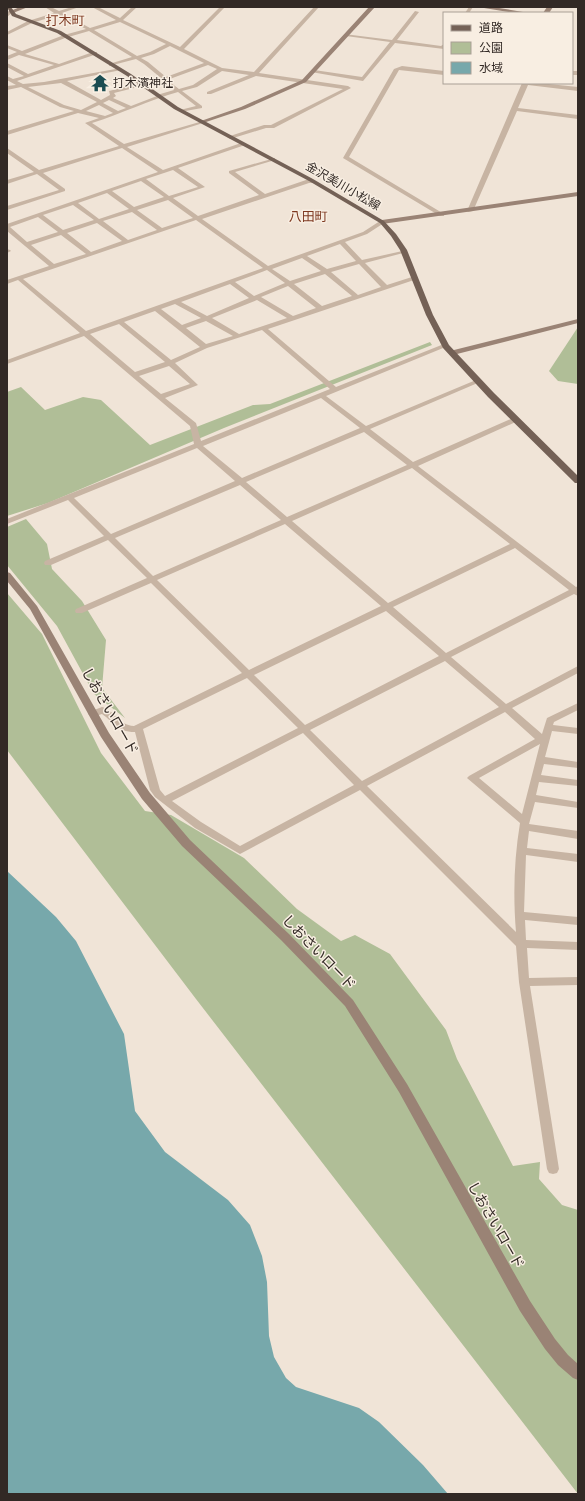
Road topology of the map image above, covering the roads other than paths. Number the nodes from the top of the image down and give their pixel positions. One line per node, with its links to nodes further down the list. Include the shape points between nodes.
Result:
1 (25, 7): 10 (street)
2 (47, 7): 13 (street)
3 (77, 7): 13 (street)
4 (94, 7): 14 (street)
5 (135, 7): 14 (street)
6 (223, 7): 24 (street)
7 (317, 7): 37 (street)
8 (372, 7): 18 (street)
9 (481, 7): 12 (street)
10 (9, 12): 15 (main road, 金沢美川小松線)
11 (417, 12): 20 (street)
12 (518, 12)
13 (58, 13): 15 (street); 16 (street)
14 (120, 20): 16 (street); 21 (street)
15 (30, 22): 17 (street); 19 (main road, 金沢美川小松線, via 51,28)
16 (90, 29): 19 (street); 28 (street)
17 (7, 34)
18 (346, 35): 20 (street); 35 (street)
19 (66, 37): 25 (street); 26 (main road, 金沢美川小松線)
20 (393, 42): 23 (street); 35 (street, via 363,79)
21 (170, 44): 24 (street); 28 (street)
22 (7, 46): 25 (street)
23 (443, 48)
24 (181, 49): 29 (street)
25 (21, 53): 27 (street); 32 (street, via 34,60 49,61)
26 (94, 53): 31 (main road, 金沢美川小松線); 32 (street)
27 (7, 58)
28 (136, 58): 31 (street); 41 (street)
29 (208, 63): 34 (street); 41 (street)
30 (7, 65): 38 (street)
31 (111, 65): 33 (main road, 金沢美川小松線)
32 (57, 68): 38 (street)
33 (119, 69): 40 (street); 44 (main road, 金沢美川小松線)
34 (221, 69): 37 (street); 50 (street, via 195,86)
35 (314, 72): 43 (street)
36 (443, 73): 84 (street, via 397,69 346,158)
37 (255, 74): 43 (street); 51 (street)
38 (28, 76): 42 (street)
39 (7, 78): 42 (street)
40 (63, 79): 47 (street, via 42,84); 54 (street)
41 (164, 79): 44 (street); 50 (street)
42 (13, 81): 47 (street)
43 (304, 81): 62 (street, via 243,108); 64 (street, via 348,88 272,127 266,126)
44 (140, 84): 52 (main road, 金沢美川小松線); 53 (street, via 111,92 113,96)
45 (525, 84): 56 (street)
46 (534, 84): 49 (street)
47 (19, 85): 48 (street); 57 (street, via 62,106)
48 (7, 88)
49 (578, 89)
50 (180, 91): 52 (street); 58 (street, via 200,106)
51 (209, 93)
52 (160, 97): 55 (street); 58 (main road, 金沢美川小松線)
53 (108, 98): 54 (street); 55 (street)
54 (100, 102): 57 (street); 59 (street)
55 (131, 108): 59 (street)
56 (515, 109): 60 (street); 82 (street)
57 (80, 111): 61 (street); 63 (street)
58 (182, 111): 62 (main road, 金沢美川小松線)
59 (117, 113): 61 (street)
60 (578, 117)
61 (105, 118): 66 (street, via 88,123)
62 (200, 122): 64 (main road, 金沢美川小松線); 66 (street)
63 (7, 133)
64 (230, 137): 65 (main road, 金沢美川小松線)
65 (244, 144): 68 (main road, 金沢美川小松線); 69 (street)
66 (122, 146): 70 (street); 71 (street)
67 (7, 150): 71 (street)
68 (273, 159): 73 (main road, 金沢美川小松線); 77 (street, via 231,172)
69 (174, 168): 70 (street); 78 (street, via 202,186)
70 (162, 172): 72 (street)
71 (38, 173): 74 (street); 80 (street, via 63,190)
72 (142, 179): 75 (street); 78 (street)
73 (311, 181): 77 (street); 87 (main road, 金沢美川小松線)
74 (7, 182)
75 (108, 191): 79 (street); 81 (street)
76 (578, 194): 82 (street)
77 (264, 196): 85 (street)
78 (167, 197): 81 (street); 85 (street)
79 (74, 203): 83 (street); 86 (street)
80 (7, 208)
81 (133, 209): 86 (street); 89 (street)
82 (470, 211): 84 (street)
83 (39, 215): 88 (street); 90 (street)
84 (442, 215): 87 (street)
85 (198, 219): 89 (street); 99 (street)
86 (98, 220): 90 (street); 91 (street)
87 (382, 222): 92 (street, via 365,233); 94 (main road, 金沢美川小松線, via 392,231)
88 (7, 227): 93 (street)
89 (162, 230): 91 (street)
90 (62, 232): 93 (street); 95 (street)
91 (127, 242): 95 (street)
92 (341, 242): 96 (street); 97 (street)
93 (27, 244): 98 (street)
94 (405, 251): 97 (street); 102 (main road, 金沢美川小松線)
95 (90, 254): 98 (street)
96 (303, 256): 99 (street); 100 (street)
97 (360, 261): 100 (street); 106 (street)
98 (54, 266): 101 (street)
99 (266, 268): 104 (street); 105 (street)
100 (327, 272): 105 (street); 107 (street)
101 (18, 278): 103 (street); 118 (street)
102 (415, 278): 106 (street); 120 (main road, 金沢美川小松線, via 433,323)
103 (8, 280)
104 (230, 281): 108 (street); 109 (street)
105 (289, 284): 108 (street); 111 (street)
106 (385, 287): 107 (street)
107 (357, 297): 111 (street)
108 (256, 298): 112 (street); 113 (street)
109 (175, 301): 110 (street); 113 (street)
110 (156, 308): 114 (street); 116 (street)
111 (321, 309): 112 (street)
112 (292, 318): 117 (street)
113 (208, 319): 116 (street); 119 (street)
114 (119, 321): 118 (street); 124 (street)
115 (578, 321): 122 (street)
116 (181, 328): 121 (street)
117 (264, 328): 119 (street); 127 (street)
118 (84, 334): 123 (street); 125 (street)
119 (239, 336): 121 (street)
120 (446, 345): 122 (main road, 金沢美川小松線); 127 (street)
121 (205, 347): 124 (street)
122 (453, 353): 126 (main road, 金沢美川小松線)
123 (7, 362)
124 (170, 362): 125 (street); 129 (street, via 195,385)
125 (134, 375): 129 (street)
126 (478, 381): 130 (main road, 金沢美川小松線); 131 (street)
127 (335, 390): 128 (street)
128 (321, 395): 131 (street); 132 (street)
129 (160, 397): 132 (street, via 193,425)
130 (516, 420): 133 (street); 134 (main road, 金沢美川小松線)
131 (365, 429): 133 (street); 136 (street)
132 (198, 445): 136 (street); 137 (street)
133 (411, 465): 138 (street); 141 (street)
134 (575, 475): 135 (main road, 金沢美川小松線)
135 (578, 481)
136 (241, 482): 138 (street); 140 (street)
137 (69, 497): 139 (street); 140 (street)
138 (286, 520): 144 (street); 146 (street)
139 (7, 522)
140 (110, 537): 142 (street); 144 (street)
141 (514, 545): 145 (street); 146 (street)
142 (48, 563)
143 (7, 575): 153 (street, しおさいロード, via 34,608)
144 (152, 579): 147 (street); 150 (street)
145 (577, 591): 148 (street)
146 (387, 607): 148 (street); 150 (street)
147 (79, 611)
148 (445, 657): 152 (street); 156 (street)
149 (578, 669): 152 (street)
150 (248, 674): 155 (street); 156 (street)
151 (578, 706): 154 (street, via 550,720)
152 (505, 708): 158 (street); 163 (street)
153 (92, 714): 155 (street, via 102,710 119,725); 178 (street, しおさいロード, via 142,790 176,833 285,937 349,1003 403,1088 525,1306 550,1344)
154 (548, 727): 157 (street); 158 (street)
155 (138, 728): 165 (street, via 155,790)
156 (304, 729): 163 (street); 165 (street)
157 (578, 731)
158 (543, 740): 159 (street); 167 (street, via 472,778)
159 (540, 760): 160 (street); 161 (street)
160 (578, 765)
161 (536, 778): 162 (street); 164 (street)
162 (578, 783)
163 (361, 785): 165 (street, via 240,850 198,825); 173 (street)
164 (531, 798): 166 (street); 167 (street)
165 (165, 800)
166 (578, 806)
167 (525, 825): 168 (street); 169 (street)
168 (578, 835)
169 (522, 851): 170 (street); 171 (street)
170 (578, 858)
171 (519, 916): 172 (street); 173 (street)
172 (578, 921)
173 (521, 944): 174 (street); 176 (street)
174 (578, 946)
175 (578, 981): 176 (street)
176 (524, 982): 177 (street)
177 (554, 1169)
178 (578, 1373)

